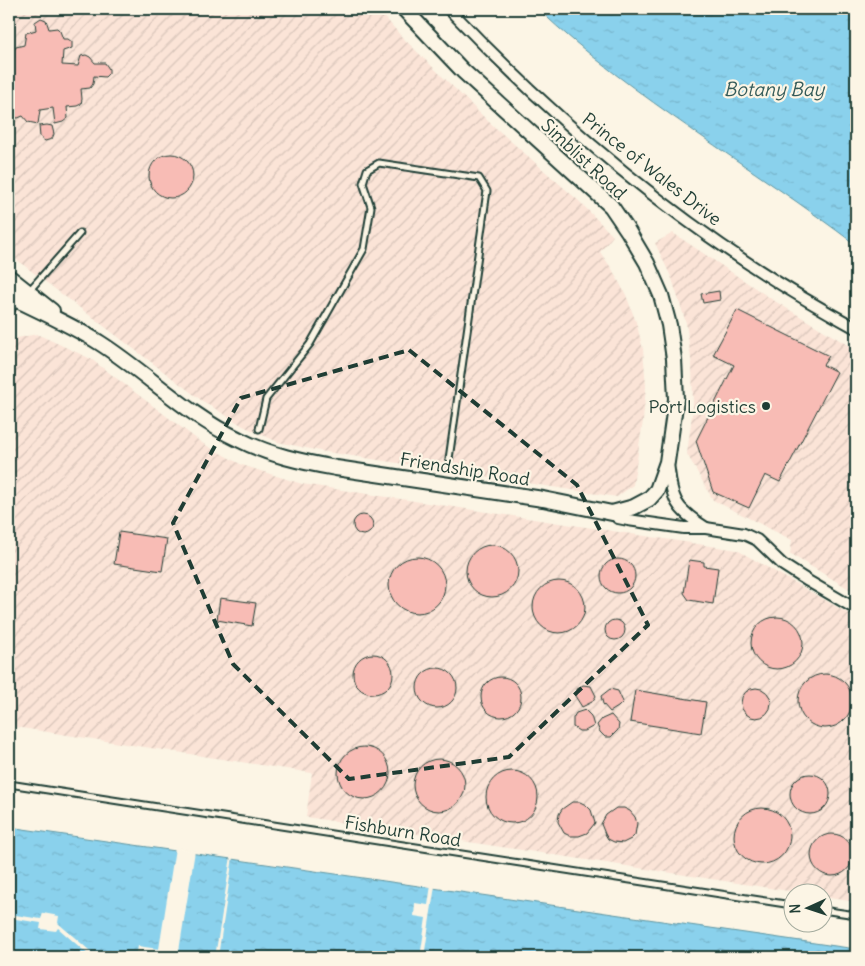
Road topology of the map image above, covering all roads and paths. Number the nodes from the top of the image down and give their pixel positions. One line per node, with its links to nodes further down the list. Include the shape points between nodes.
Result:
1 (404, 9): 9 (street, Simblist Road, via 463,70 611,206 647,263 661,295 674,359 676,399)
2 (449, 9): 6 (street, Prince of Wales Drive, via 532,92 629,176 775,280)
3 (80, 233): 5 (lane)
4 (9, 277): 5 (street, Friendship Road)
5 (15, 298): 10 (street, Friendship Road, via 121,357 207,422 271,453 336,468 543,499)
6 (856, 328)
7 (259, 429): 8 (lane, via 266,399 310,344 364,249 371,206 363,183 366,170 379,163 480,178 487,191)
8 (449, 459)
9 (667, 462): 10 (street, Simblist Road, via 657,490 649,499); 11 (street, Simblist Road, via 671,492 678,506 684,514)
10 (612, 513): 11 (street, Friendship Road, via 628,520)
11 (706, 528): 12 (street, Friendship Road, via 744,534 757,540 783,564)
12 (856, 609)
13 (9, 784): 14 (lane, Fishburn Road)
14 (782, 903)
15 (832, 911): 16 (lane)
16 (856, 915)

